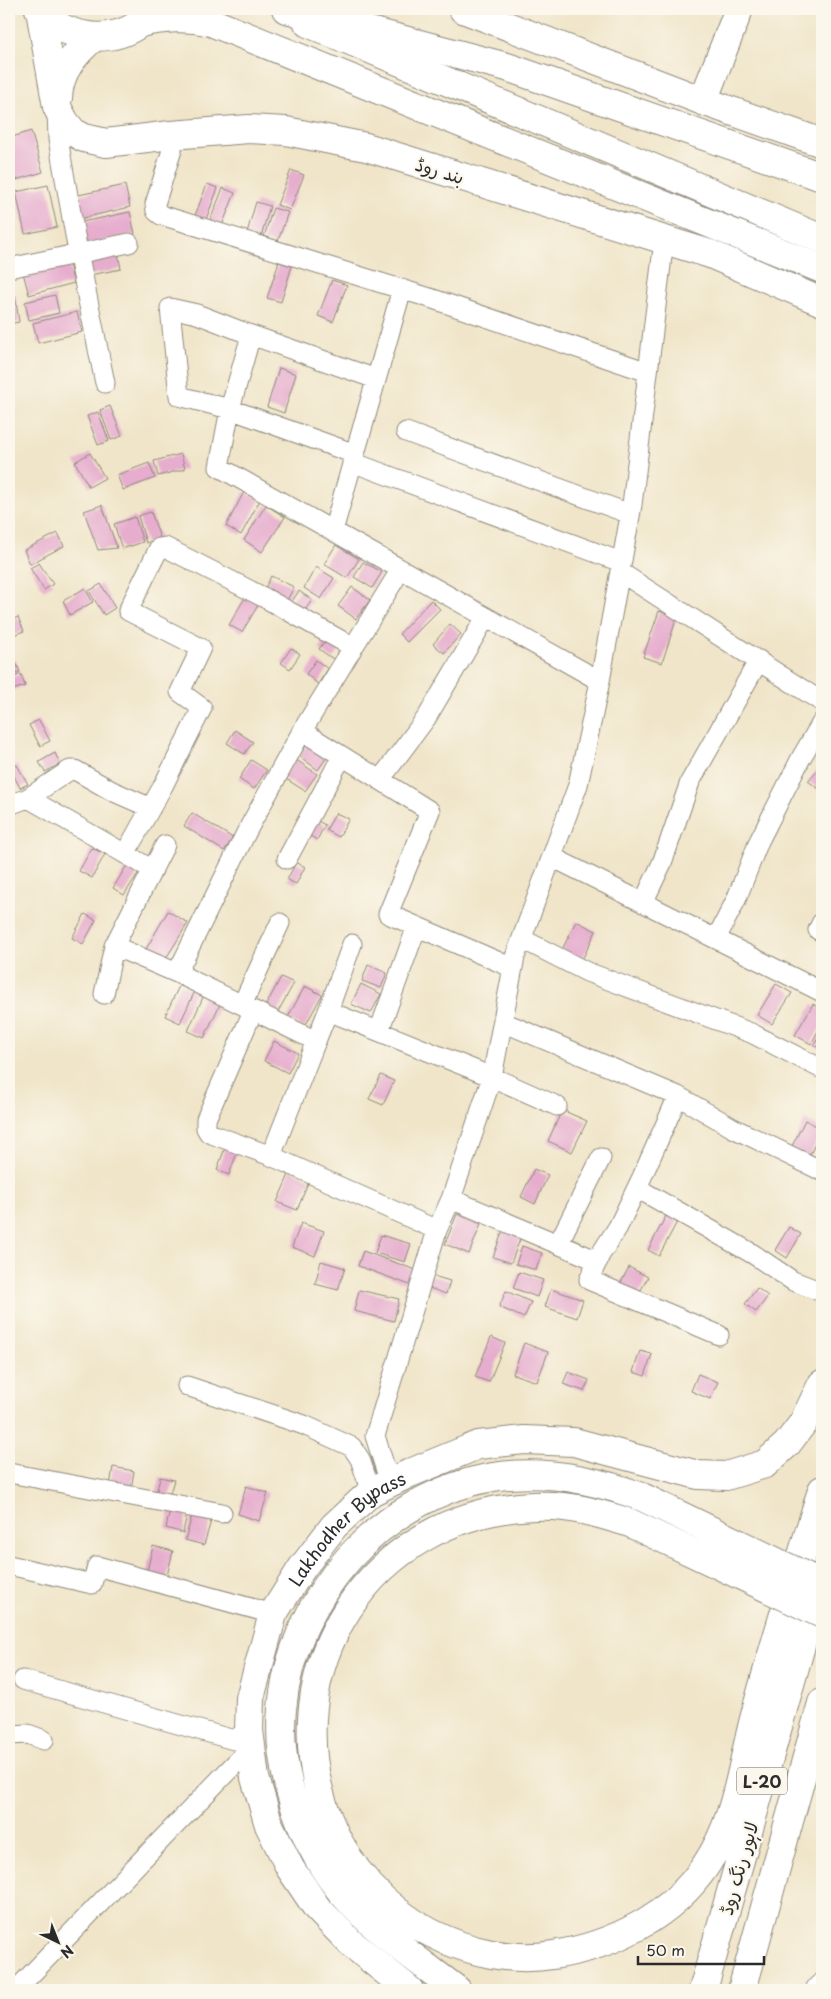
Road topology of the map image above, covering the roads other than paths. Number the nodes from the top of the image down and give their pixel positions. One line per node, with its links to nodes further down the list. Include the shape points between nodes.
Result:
1 (274, 9): 13 (main road)
2 (286, 9): 12 (main road, via 507,67)
3 (463, 9): 8 (main road)
4 (740, 9): 8 (main road)
5 (39, 10): 7 (main road, via 64,29); 9 (main road)
6 (147, 16): 7 (main road, via 118,33); 18 (main road, via 186,17 211,22)
7 (94, 37): 9 (main road, via 70,60 62,75)
8 (703, 101): 11 (main road)
9 (57, 107): 10 (main road, بند روڈ, via 73,132 93,141 106,143); 16 (street, via 58,139)
10 (171, 135): 14 (main road, بند روڈ, via 249,129 316,136 366,147); 19 (street, via 172,150 155,204 161,215)
11 (822, 143)
12 (822, 177)
13 (822, 239)
14 (664, 240): 20 (main road, بند روڈ, via 710,254); 22 (street)
15 (129, 243): 16 (street)
16 (78, 252): 17 (street); 24 (street)
17 (9, 268)
18 (822, 269)
19 (402, 289): 22 (street); 23 (street)
20 (822, 302)
21 (251, 335): 23 (street); 25 (street); 25 (street, via 197,314 170,308 180,396)
22 (648, 372): 28 (street)
23 (376, 379): 27 (street)
24 (105, 382)
25 (230, 409): 27 (street); 29 (street, via 219,467)
26 (406, 432): 28 (street)
27 (353, 458): 29 (street); 30 (street)
28 (630, 514): 30 (street)
29 (333, 531): 31 (street)
30 (621, 567): 34 (street); 35 (street)
31 (401, 569): 32 (street); 33 (street)
32 (486, 617): 35 (street); 40 (street, via 427,717)
33 (353, 647): 38 (street); 43 (street, via 265,598 165,547 160,548 128,612 201,648 180,692 202,708)
34 (759, 660): 36 (street); 49 (street, via 690,782 662,863)
35 (600, 682): 46 (street, via 578,785)
36 (822, 702)
37 (822, 722): 53 (street, via 759,841 736,900)
38 (302, 731): 39 (street); 57 (street, via 247,831)
39 (342, 756): 40 (street); 47 (street)
40 (380, 780): 51 (street, via 430,811 388,914)
41 (28, 798): 42 (street); 43 (street, via 70,770 75,770); 45 (street)
42 (9, 806)
43 (151, 808): 45 (street)
44 (165, 845): 48 (street)
45 (126, 854): 48 (street)
46 (552, 857): 49 (street); 52 (street)
47 (287, 860)
48 (153, 870): 55 (street)
49 (644, 903): 53 (street)
50 (280, 923): 60 (street)
51 (417, 926): 56 (street); 63 (street)
52 (522, 939): 56 (street); 65 (street, via 588,972 752,1033)
53 (716, 939): 58 (street)
54 (352, 944): 61 (street)
55 (114, 946): 57 (street); 59 (street)
56 (513, 968): 62 (street)
57 (176, 973): 60 (street)
58 (822, 992)
59 (104, 994)
60 (248, 1008): 64 (street); 69 (street, via 206,1119 206,1128 210,1133)
61 (328, 1011): 63 (street); 64 (street)
62 (503, 1022): 66 (street); 67 (street)
63 (379, 1031): 66 (street)
64 (316, 1041): 69 (street)
65 (822, 1069)
66 (492, 1077): 68 (street); 73 (street)
67 (678, 1096): 71 (street, via 733,1128); 72 (street)
68 (557, 1106)
69 (270, 1156): 74 (street)
70 (601, 1158): 75 (street)
71 (822, 1171)
72 (637, 1188): 76 (street); 77 (street, via 753,1254 793,1281)
73 (450, 1199): 74 (street); 75 (street)
74 (436, 1230): 82 (street, via 375,1436)
75 (558, 1244): 76 (street)
76 (598, 1261): 78 (street, via 590,1280)
77 (822, 1292)
78 (718, 1335)
79 (822, 1384): 82 (main road, Lakhodher Bypass, via 803,1423 788,1444 765,1464 726,1476 698,1475 574,1442 524,1440 478,1445)
80 (187, 1386): 82 (street, via 304,1425 352,1447)
81 (9, 1474): 84 (street)
82 (381, 1487): 88 (main road, Lakhodher Bypass, via 334,1526)
83 (822, 1490): 89 (main road, bridge, via 754,1719 726,1828 694,1880 668,1906 620,1936 567,1953 514,1958 478,1952 408,1921 374,1892 335,1835 315,1774 311,1725 314,1694 324,1660 334,1634 354,1599 377,1572 429,1533 482,1513 509,1508 573,1507 630,1523)
84 (222, 1513)
85 (9, 1565): 88 (street, via 92,1584 97,1566)
86 (822, 1572): 98 (main road, لاہور رنگ روڈ / L-20)
87 (822, 1584): 97 (main road, bridge, via 642,1497 615,1487 528,1474 493,1477 456,1486 418,1502 389,1520 351,1556 318,1598 301,1630 288,1672 282,1709 282,1749 290,1790 318,1858 352,1904 381,1931)
88 (273, 1614): 93 (main road, Lakhodher Bypass, via 250,1698)
89 (822, 1614)
90 (23, 1680): 93 (street, via 234,1740)
91 (822, 1703): 99 (main road, لاہور رنگ روڈ / L-20)
92 (9, 1734): 94 (street, via 28,1734)
93 (250, 1738): 95 (street); 96 (main road, Lakhodher Bypass, via 255,1778 269,1825 290,1868 317,1908 351,1943)
94 (44, 1740)
95 (16, 1990)
96 (409, 1990)
97 (457, 1990)
98 (703, 1990)
99 (742, 1990)

